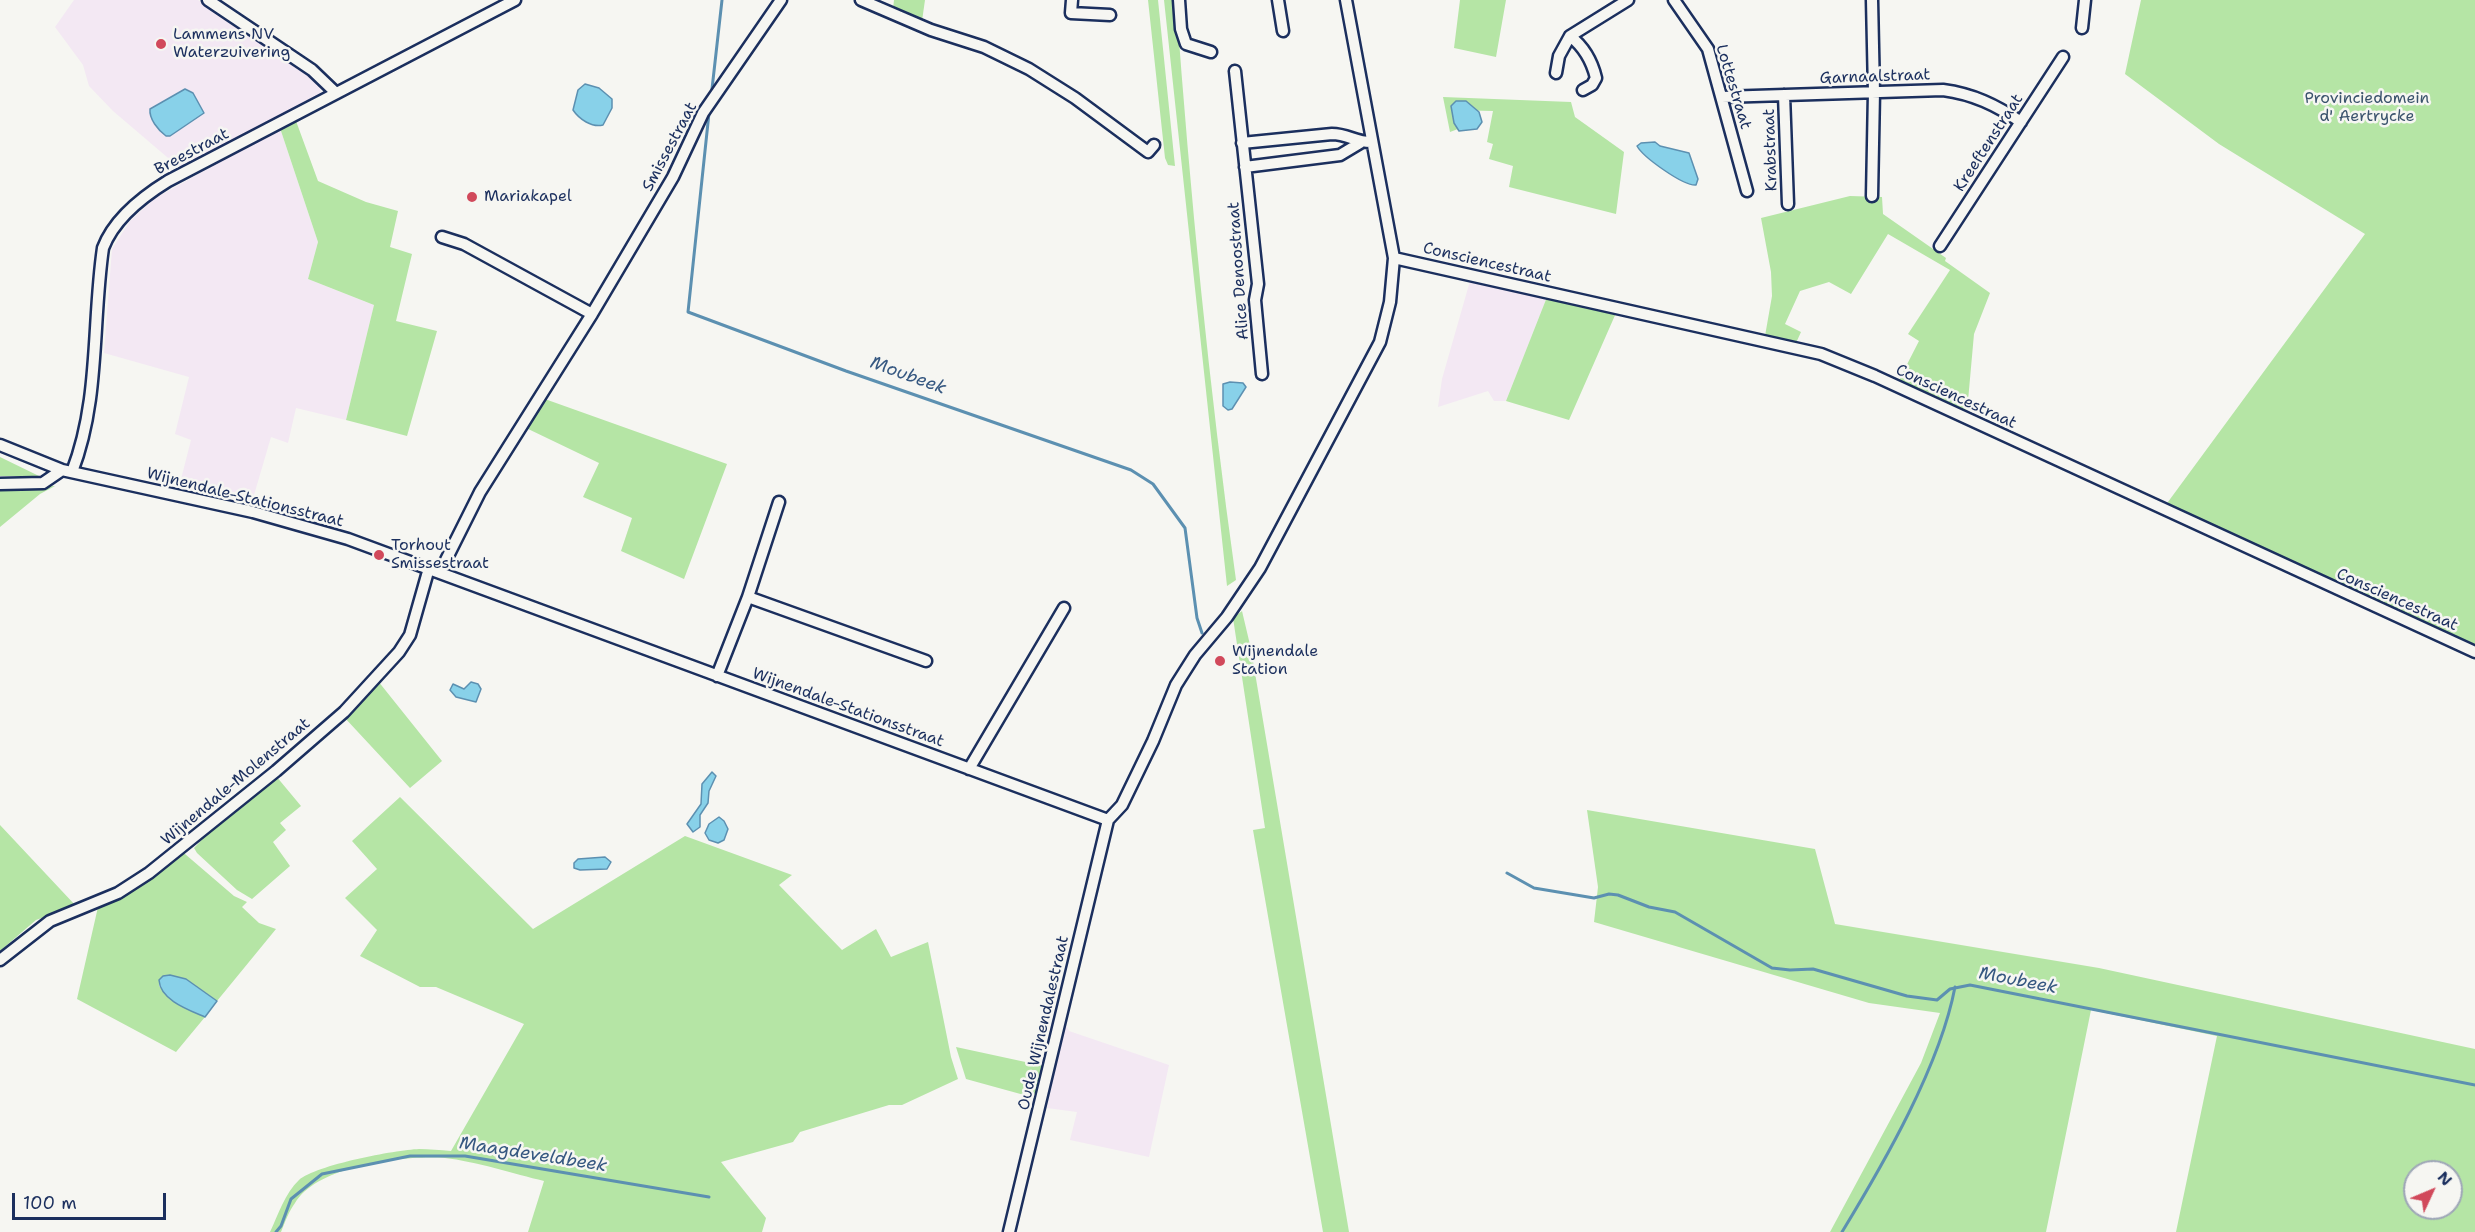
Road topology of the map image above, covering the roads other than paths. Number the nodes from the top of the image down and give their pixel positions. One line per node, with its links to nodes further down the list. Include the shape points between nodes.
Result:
1 (208, 0): 23 (street, via 312,70)
2 (515, 0): 23 (street, Breestraat)
3 (781, 0): 38 (street, Smissestraat, via 703,113 673,177)
4 (861, 0): 30 (street, via 931,30 984,47 1053,83 1148,152)
5 (1072, 0): 13 (street, via 1071,14)
6 (1179, 0): 17 (street, via 1186,44)
7 (1278, 0): 15 (street)
8 (1346, 0): 27 (street)
9 (1628, 0): 16 (street)
10 (1674, 0): 25 (street, Lottestraat, via 1708,49)
11 (1872, 0): 22 (street)
12 (2085, 0): 14 (street)
13 (1110, 15)
14 (2082, 28)
15 (1283, 31)
16 (1570, 36): 20 (street, via 1559,56); 21 (street, via 1593,66 1596,78)
17 (1211, 52)
18 (2063, 57): 26 (street, Kreeftenstraat)
19 (1234, 71): 28 (street, Alice Denoostraat)
20 (1556, 73)
21 (1582, 90)
22 (1874, 92): 24 (street, Garnaalstraat); 26 (street, Garnaalstraat, via 1963,93 1984,100); 33 (street)
23 (336, 93): 41 (street, Breestraat, via 168,181 138,203 113,229 103,248 90,391 80,450)
24 (1784, 95): 25 (street, Garnaalstraat); 34 (street, Krabstraat)
25 (1722, 97): 32 (street, Lottestraat)
26 (2021, 122): 36 (street, Kreeftenstraat)
27 (1372, 142): 29 (street); 37 (street)
28 (1242, 143): 29 (street, via 1345,134); 31 (street, Alice Denoostraat)
29 (1360, 143): 31 (street, via 1340,155)
30 (1154, 145)
31 (1245, 167): 39 (street, Alice Denoostraat, via 1258,284 1255,300)
32 (1747, 191)
33 (1872, 196)
34 (1788, 204)
35 (442, 237): 38 (street, via 464,244)
36 (1940, 246)
37 (1394, 258): 47 (street, Consciencestraat, via 1821,354); 51 (street, via 1390,302 1380,342 1260,568 1176,685 1122,805)
38 (592, 314): 44 (street, Smissestraat)
39 (1262, 374)
40 (0, 445): 41 (street, Wijnendale-Stationsstraat)
41 (67, 471): 42 (street, via 43,483); 44 (street, Wijnendale-Stationsstraat, via 253,512 348,539)
42 (0, 484)
43 (779, 502): 45 (street)
44 (435, 570): 49 (street, Wijnendale-Stationsstraat); 52 (street, Wijnendale-Molenstraat, via 410,635 344,712 148,873 118,893 50,921)
45 (748, 597): 48 (street); 49 (street)
46 (1064, 608): 50 (street)
47 (2475, 652)
48 (926, 662)
49 (717, 676): 50 (street, Wijnendale-Stationsstraat)
50 (969, 769): 51 (street, Wijnendale-Stationsstraat)
51 (1108, 820): 53 (street, Oude Wijnendalestraat)
52 (0, 960)
53 (1010, 1232)

